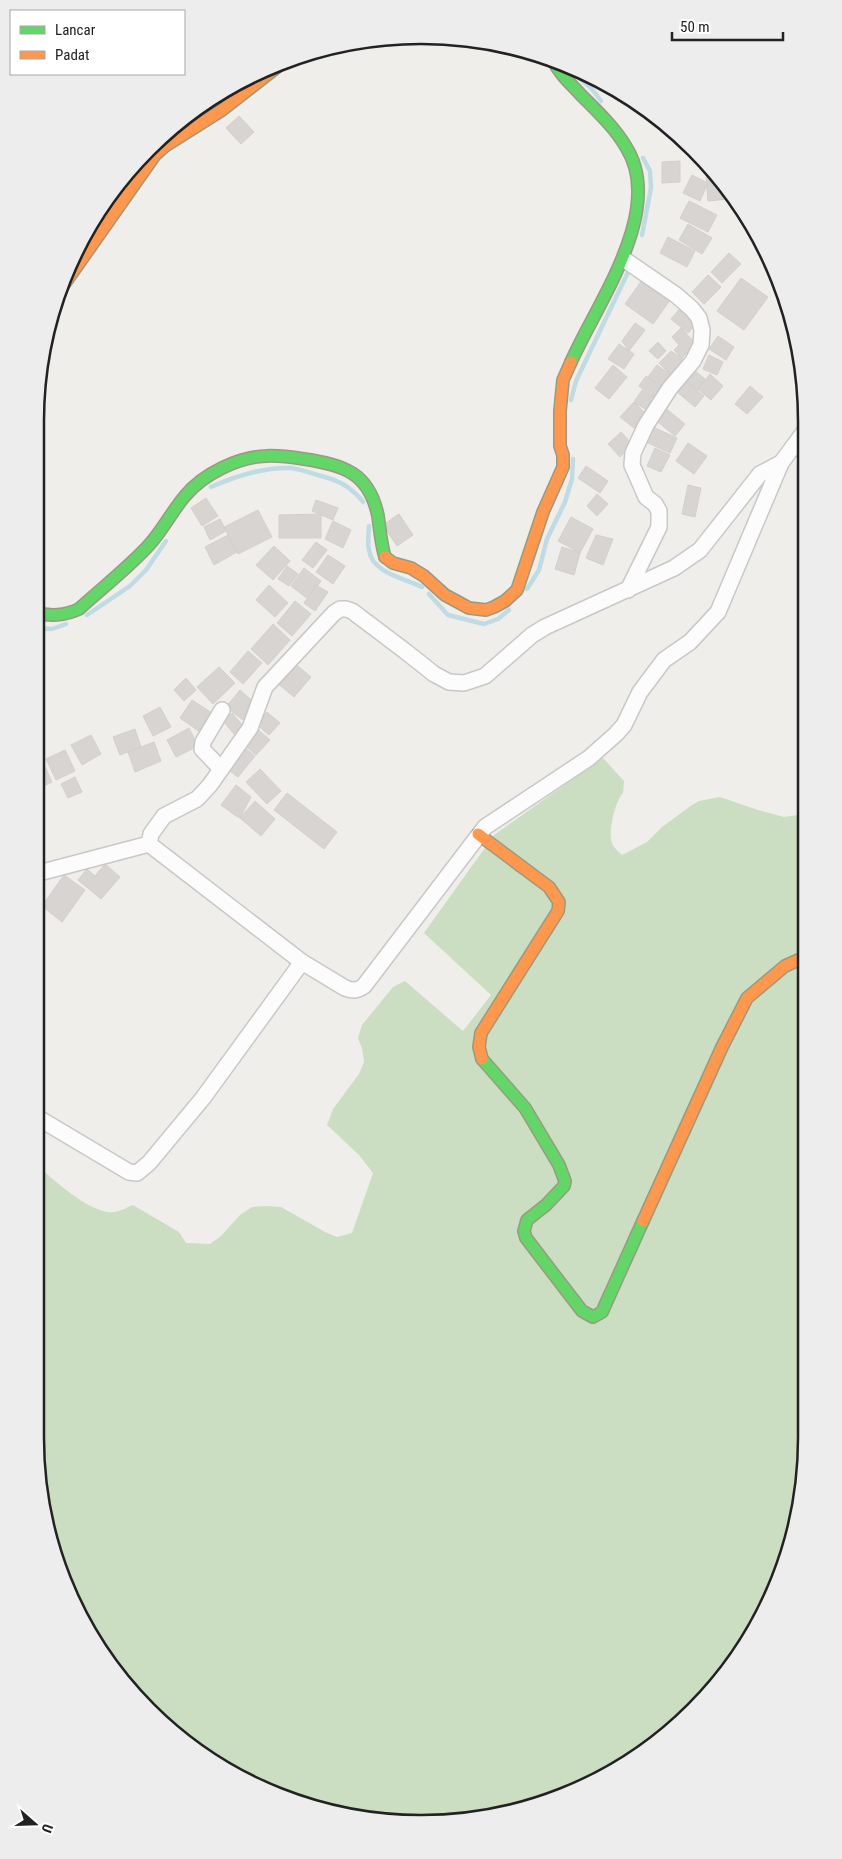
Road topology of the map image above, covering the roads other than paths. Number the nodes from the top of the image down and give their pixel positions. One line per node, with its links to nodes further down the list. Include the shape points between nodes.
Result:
1 (557, 69): 6 (street, via 626,146 634,162 638,176 638,202)
2 (263, 79): 3 (street, via 197,127)
3 (163, 145)
4 (147, 162): 5 (street)
5 (80, 261)
6 (627, 261): 9 (street, via 692,309 702,330 701,345 693,361 670,388 646,425 633,453 632,465 646,497 659,511 659,527); 10 (street, via 563,380 560,411 563,467 535,533 520,582 504,601 486,610 469,608 411,568 385,558 378,512 369,491 348,469 339,464 261,456 202,480 186,495 149,544 79,609 69,615)
7 (798, 440): 8 (street)
8 (781, 463): 9 (street, via 760,474 700,550 674,568); 13 (street, via 718,612 690,642 664,660 640,692 616,734 589,758)
9 (628, 590): 12 (street, via 545,627 485,676 464,683 449,682 434,674 352,611 340,609 265,687 250,728)
10 (44, 614)
11 (222, 710): 12 (street, via 202,749)
12 (221, 769): 14 (street, via 197,799 164,816 151,834)
13 (478, 834): 16 (street, via 549,887 559,902 558,911 481,1033 479,1047 482,1059 524,1108 559,1165 564,1181 564,1186 546,1205 526,1220 526,1238 582,1311 593,1317 602,1312 747,998 785,966); 17 (street, via 364,986 352,991)
14 (149, 844): 15 (street); 17 (street)
15 (44, 872)
16 (798, 960)
17 (302, 962): 18 (street, via 203,1098 149,1163 136,1173 129,1172)
18 (44, 1121)

